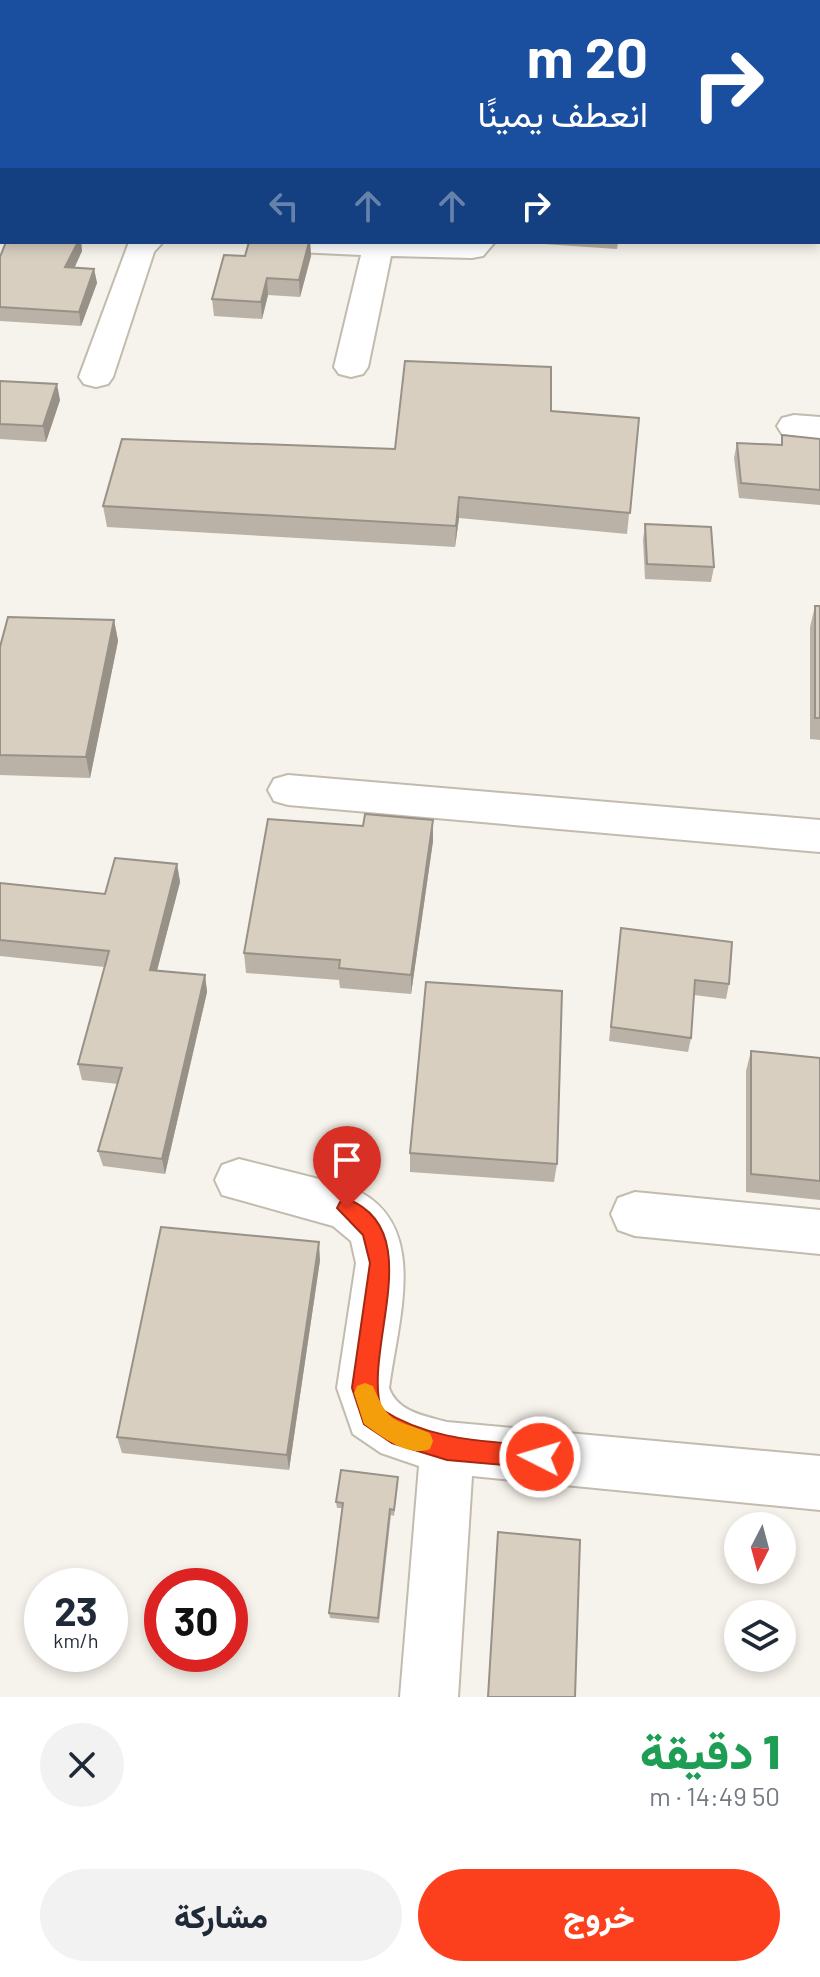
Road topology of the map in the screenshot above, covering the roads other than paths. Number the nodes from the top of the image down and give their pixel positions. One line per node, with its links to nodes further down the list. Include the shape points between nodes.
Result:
1 (145, 244): 6 (street)
2 (317, 244): 4 (street)
3 (478, 244): 4 (street, via 458,250)
4 (378, 247): 5 (street)
5 (351, 367)
6 (96, 377)
7 (288, 790): 8 (street)
8 (820, 836)
9 (239, 1180): 12 (street, via 347,1208 372,1229 381,1263 363,1388 372,1416 400,1435)
10 (635, 1214): 11 (street)
11 (820, 1232)
12 (447, 1448): 13 (street); 14 (street)
13 (820, 1483)
14 (429, 1697)

